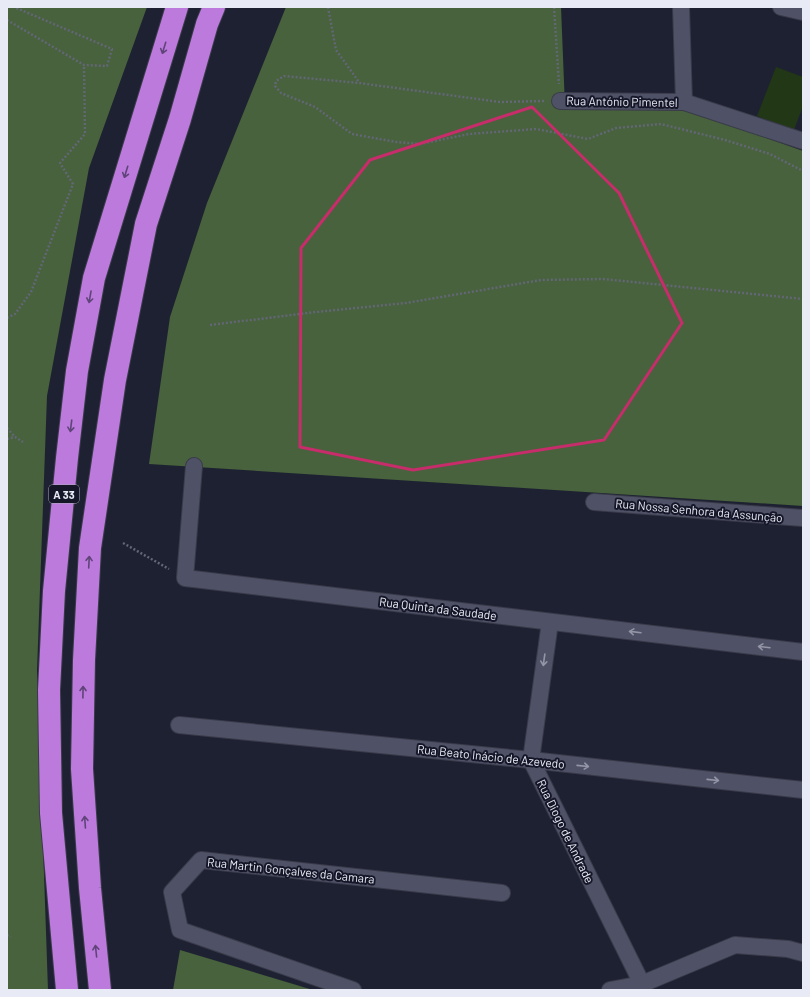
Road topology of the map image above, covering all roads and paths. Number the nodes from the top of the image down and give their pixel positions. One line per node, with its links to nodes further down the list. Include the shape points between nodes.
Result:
1 (14, 7): 10 (path, via 112,49 108,66)
2 (177, 7): 38 (highway, A 33, one-way to 38, via 94,278 77,372 67,458 54,592 49,690 51,813)
3 (214, 7): 39 (highway, A 33, one-way to 3, via 82,769 90,548 115,380 146,224)
4 (328, 7): 11 (path, via 336,50)
5 (554, 7): 12 (path)
6 (681, 7): 13 (street, Rua António Pimentel)
7 (781, 7): 8 (street)
8 (803, 12)
9 (7, 20): 10 (path)
10 (84, 65): 17 (path, via 85,134 60,163 73,184 32,292 15,314)
11 (359, 83): 12 (path, via 500,102); 15 (path, via 284,76 276,81 275,86 281,93 314,107 352,134 396,142 420,144 469,134 536,129 588,139 616,128 661,124 770,154)
12 (560, 101): 13 (street, Rua António Pimentel)
13 (684, 102): 14 (street, Rua António Pimentel)
14 (803, 141)
15 (803, 171)
16 (803, 299): 18 (path, via 603,279 541,280 406,303)
17 (7, 318)
18 (210, 324)
19 (7, 428): 20 (path)
20 (15, 437): 21 (path); 22 (path)
21 (7, 439)
22 (24, 442)
23 (194, 466): 27 (street)
24 (594, 502): 25 (street, Rua Nossa Senhora da Assunção)
25 (803, 518)
26 (123, 543): 27 (path)
27 (185, 578): 28 (street, Rua Quinta da Saudade)
28 (550, 622): 29 (street, Rua Quinta da Saudade, one-way to 28); 31 (street, one-way to 31)
29 (803, 652)
30 (179, 725): 31 (street, Rua Beato Inácio de Azevedo)
31 (531, 760): 32 (street, Rua Beato Inácio de Azevedo, one-way to 32); 37 (street, Rua Diogo de Andrade)
32 (803, 790)
33 (502, 893): 40 (street, Rua Martin Gonçalves da Camara, via 201,860 172,892 180,930)
34 (7, 935): 35 (path)
35 (11, 937)
36 (803, 953): 37 (street, via 788,949 735,946)
37 (643, 987): 41 (street)
38 (67, 990)
39 (100, 990)
40 (353, 990)
41 (610, 990)

